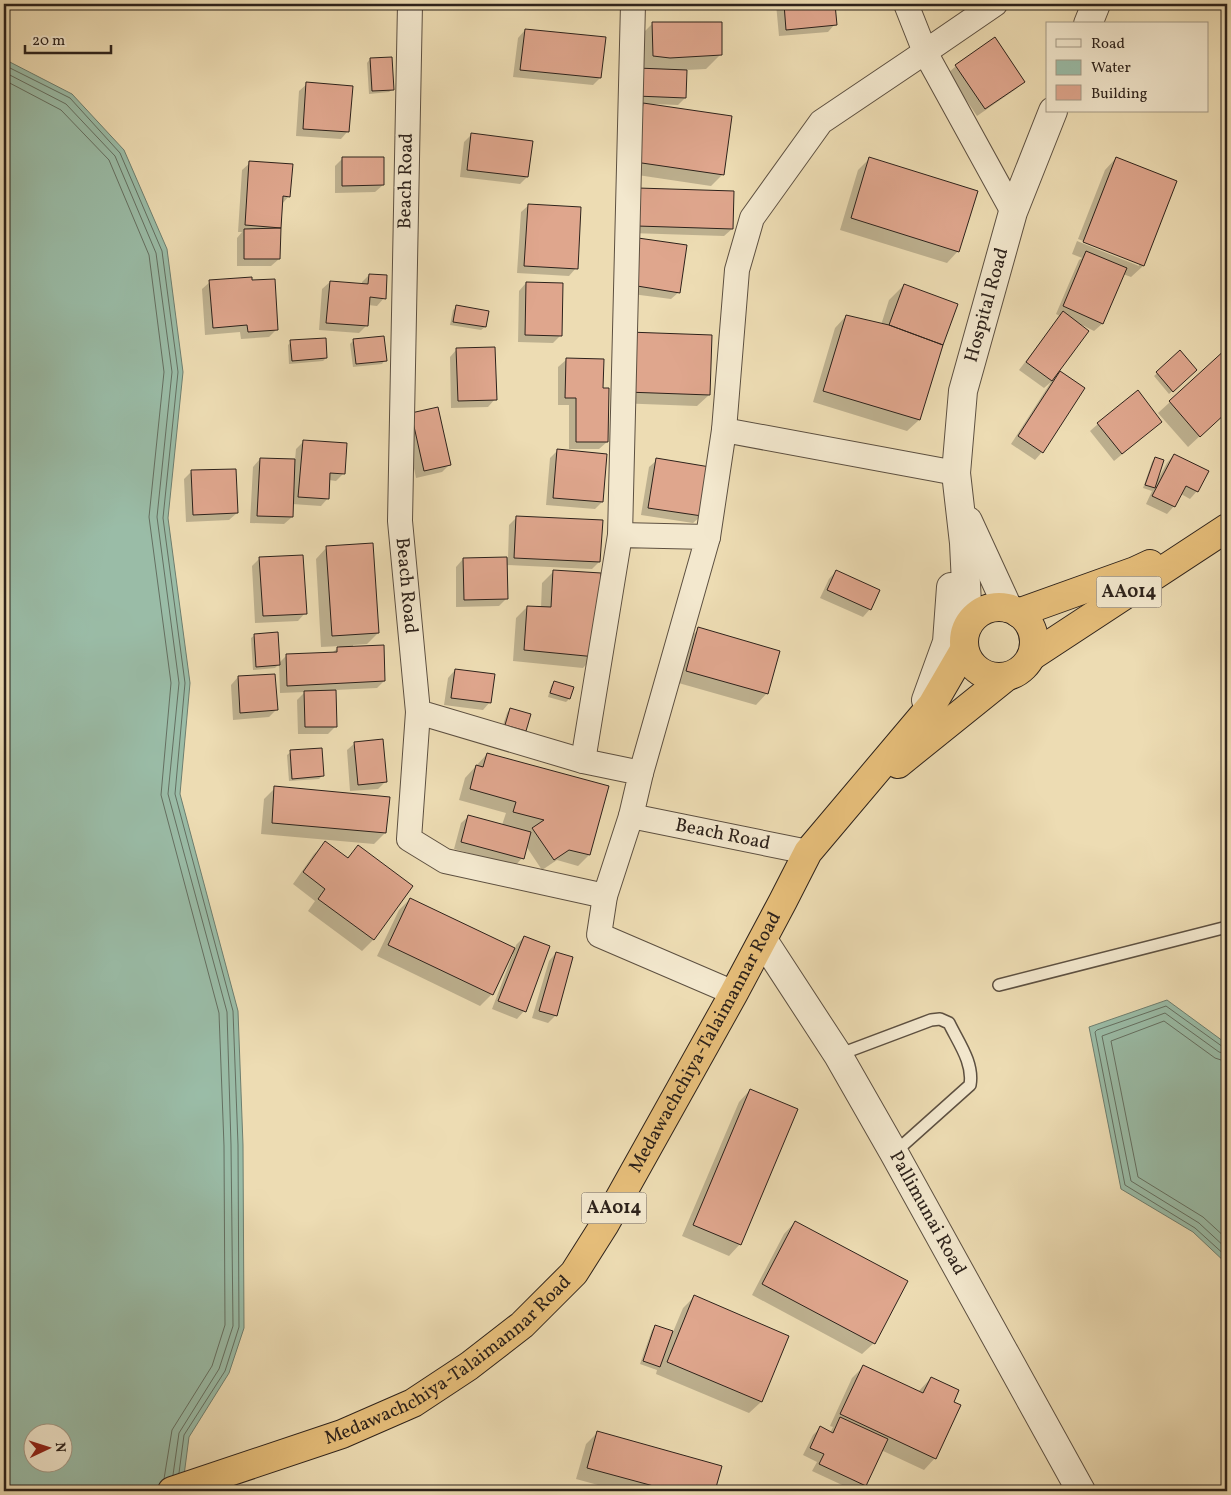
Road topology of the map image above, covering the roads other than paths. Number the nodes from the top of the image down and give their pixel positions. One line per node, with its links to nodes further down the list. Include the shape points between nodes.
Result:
1 (410, 4): 20 (street, Beach Road, via 400,521)
2 (633, 4): 14 (street)
3 (906, 4): 7 (street)
4 (995, 4): 7 (street)
5 (1096, 4): 6 (street)
6 (1089, 22)
7 (925, 52): 9 (street); 10 (street, via 821,122 752,218 737,270)
8 (1053, 112): 9 (street, Hospital Road)
9 (1012, 212): 11 (street, Hospital Road, via 962,391)
10 (724, 430): 11 (street); 15 (street)
11 (956, 473): 12 (street, Hospital Road)
12 (961, 506): 16 (street); 17 (street, Hospital Road); 21 (street, Hospital Road, via 953,554 947,642)
13 (1227, 527): 16 (highway, AA014, via 1135,571); 18 (highway, AA014)
14 (620, 535): 15 (street); 22 (street)
15 (708, 537): 23 (street)
16 (1013, 610): 17 (highway, via 986,609 976,615); 18 (highway, via 1027,621 1033,632)
17 (966, 637): 19 (highway, via 970,664 994,678); 21 (highway, Medawachchiya-Talaimannar Road / AA014, via 932,705)
18 (1032, 656): 19 (highway, via 1025,666)
19 (1006, 678): 24 (highway, AA014)
20 (418, 712): 22 (street); 27 (street, Beach Road, via 408,839 445,861)
21 (914, 726): 24 (highway, Medawachchiya-Talaimannar Road / AA014)
22 (583, 761): 23 (street)
23 (641, 773): 25 (street)
24 (844, 807): 26 (highway, Medawachchiya-Talaimannar Road / AA014)
25 (631, 816): 26 (street, Beach Road); 27 (street)
26 (808, 852): 29 (highway, Medawachchiya-Talaimannar Road / AA014)
27 (605, 896): 31 (street, via 599,935)
28 (1227, 927): 30 (lane)
29 (763, 940): 31 (highway, Medawachchiya-Talaimannar Road / AA014); 32 (street, Pallimunai Road)
30 (999, 985)
31 (734, 993): 34 (highway, Medawachchiya-Talaimannar Road / AA014, via 605,1224 574,1273 522,1325 413,1403 342,1434)
32 (838, 1055): 33 (street, Pallimunai Road); 33 (lane, via 931,1020 949,1023 969,1065 972,1074 970,1085)
33 (894, 1153): 35 (street, Pallimunai Road)
34 (172, 1491)
35 (1081, 1491)

